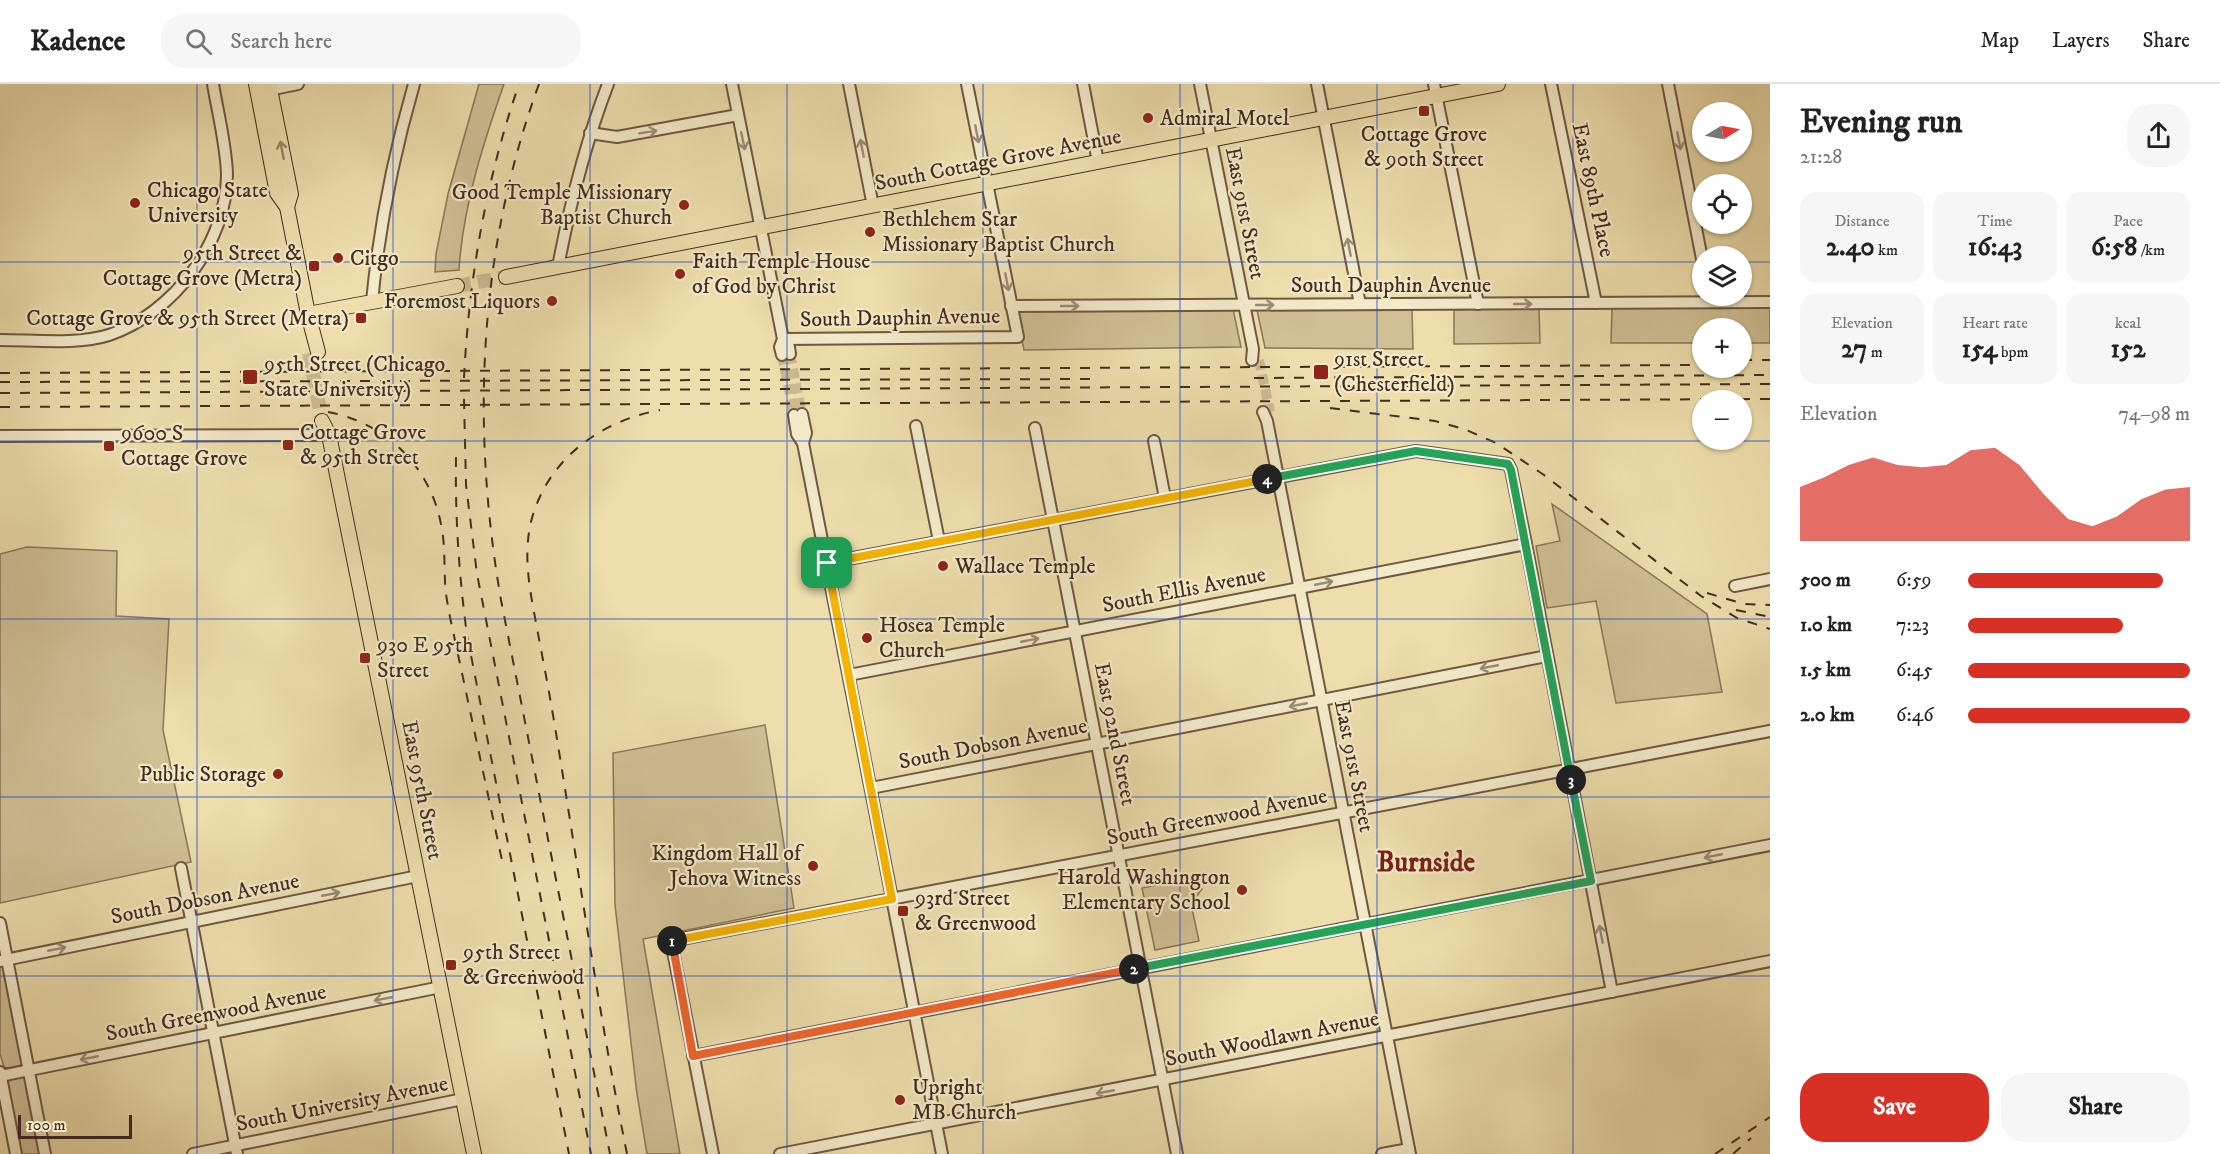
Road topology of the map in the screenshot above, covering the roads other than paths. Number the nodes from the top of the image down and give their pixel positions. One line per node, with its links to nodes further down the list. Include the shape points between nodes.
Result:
1 (213, 84): 39 (street, via 226,160 225,194 211,242 194,271 148,314 111,334 70,340)
2 (298, 84): 14 (street)
3 (414, 84): 30 (street, via 389,180)
4 (608, 84): 18 (street)
5 (732, 84): 16 (street)
6 (849, 84): 22 (street, one-way to 6)
7 (967, 84): 21 (street, one-way to 21)
8 (1083, 84): 20 (street)
9 (1200, 84): 19 (street, East 91st Street)
10 (1317, 84): 17 (street)
11 (1498, 84): 15 (main road, South Cottage Grove Avenue)
12 (1551, 84): 32 (street, East 89th Place)
13 (1668, 84): 24 (street, one-way to 24)
14 (263, 88): 37 (main road, via 291,195 287,207)
15 (1436, 90): 17 (main road, South Cottage Grove Avenue); 34 (street)
16 (738, 115): 18 (street, one-way to 16, via 618,137); 23 (street, one-way to 23)
17 (1323, 118): 19 (main road, South Cottage Grove Avenue); 33 (street, one-way to 17)
18 (590, 133): 25 (street)
19 (1211, 140): 20 (main road, South Cottage Grove Avenue); 35 (street, East 91st Street)
20 (1098, 162): 21 (main road, South Cottage Grove Avenue)
21 (987, 183): 22 (main road, South Cottage Grove Avenue); 36 (street, one-way to 36)
22 (873, 206): 23 (main road, South Cottage Grove Avenue)
23 (761, 228): 25 (main road, South Cottage Grove Avenue); 38 (street)
24 (1699, 246)
25 (558, 267): 26 (main road, South Cottage Grove Avenue)
26 (506, 277)
27 (457, 286): 30 (main road)
28 (1692, 300): 32 (street, South Dauphin Avenue)
29 (1752, 301): 31 (street, South Dauphin Avenue)
30 (372, 302): 37 (main road)
31 (1770, 302)
32 (1596, 303): 34 (street, South Dauphin Avenue, one-way to 32)
33 (1360, 304): 34 (street, South Dauphin Avenue); 35 (street, South Dauphin Avenue, one-way to 33)
34 (1478, 304)
35 (1244, 305): 36 (street, South Dauphin Avenue, one-way to 35); 42 (street, East 91st Street)
36 (1011, 306): 38 (street, South Dauphin Avenue, via 1018,337)
37 (308, 314): 40 (main road, via 306,341)
38 (783, 339): 41 (street, via 789,347)
39 (0, 340)
40 (313, 352)
41 (786, 355)
42 (1255, 356)
43 (798, 415): 56 (street, via 806,433 803,443)
44 (1267, 415): 51 (street, East 91st Street)
45 (326, 421): 48 (main road, East 95th Street)
46 (916, 426): 54 (street)
47 (1035, 428): 53 (street, East 92nd Street)
48 (328, 435): 49 (street); 72 (main road, East 95th Street)
49 (0, 436)
50 (1154, 441): 52 (street)
51 (1278, 477): 52 (street); 55 (street, via 1416,451 1508,464); 59 (street, East 91st Street)
52 (1165, 498): 53 (street)
53 (1053, 520): 54 (street); 60 (street, East 92nd Street)
54 (939, 541): 56 (street)
55 (1526, 544): 59 (street, South Ellis Avenue, one-way to 55); 61 (street)
56 (827, 563): 62 (street)
57 (1770, 579): 58 (street)
58 (1735, 586)
59 (1299, 588): 60 (street, South Ellis Avenue); 63 (street, East 91st Street)
60 (1075, 631): 62 (street, South Ellis Avenue, one-way to 60); 65 (street, East 92nd Street)
61 (1547, 656): 63 (street, South Dobson Avenue, one-way to 63); 66 (street)
62 (849, 675): 67 (street)
63 (1321, 700): 65 (street, South Dobson Avenue, one-way to 65); 68 (street, East 91st Street)
64 (1770, 731): 66 (street, South Greenwood Avenue)
65 (1097, 744): 67 (street, South Dobson Avenue); 70 (street, East 92nd Street)
66 (1569, 769): 68 (street, South Greenwood Avenue); 73 (street)
67 (871, 788): 74 (street)
68 (1343, 812): 70 (street, South Greenwood Avenue); 77 (street, East 91st Street)
69 (1770, 845): 73 (street, one-way to 73)
70 (1119, 855): 74 (street, South Greenwood Avenue); 80 (street, East 92nd Street)
71 (181, 868): 75 (street)
72 (418, 876): 75 (street, South Dobson Avenue, one-way to 72); 81 (main road, East 95th Street)
73 (1591, 881): 77 (street); 82 (street, one-way to 73)
74 (892, 899): 83 (street); 86 (street, South Greenwood Avenue, via 671,941)
75 (192, 922): 78 (street, South Dobson Avenue, one-way to 75); 84 (street)
76 (0, 924): 78 (street)
77 (1365, 925): 80 (street); 85 (street, East 91st Street)
78 (4, 960): 87 (street)
79 (1770, 961): 82 (street, South Woodlawn Avenue)
80 (1140, 968): 83 (street); 89 (street, East 92nd Street)
81 (441, 987): 84 (street, South Greenwood Avenue, one-way to 84); 90 (main road, East 95th Street)
82 (1612, 992): 85 (street, South Woodlawn Avenue)
83 (915, 1012): 86 (street); 91 (street)
84 (213, 1033): 87 (street, South Greenwood Avenue, one-way to 87); 92 (street)
85 (1387, 1036): 89 (street, South Woodlawn Avenue); 93 (street, East 91st Street)
86 (693, 1056): 98 (street)
87 (29, 1071): 88 (street, South Greenwood Avenue); 95 (street)
88 (0, 1075): 94 (street)
89 (1162, 1081): 91 (street, South Woodlawn Avenue, one-way to 91); 101 (street, East 92nd Street)
90 (463, 1099): 92 (street, South University Avenue); 97 (main road, East 95th Street)
91 (937, 1125): 99 (street, South Woodlawn Avenue); 100 (street)
92 (237, 1150): 96 (street, South University Avenue)
93 (1409, 1151): 102 (street)
94 (16, 1154)
95 (45, 1154)
96 (193, 1154)
97 (474, 1154)
98 (713, 1154)
99 (780, 1154)
100 (942, 1154)
101 (1177, 1154)
102 (1382, 1154)

